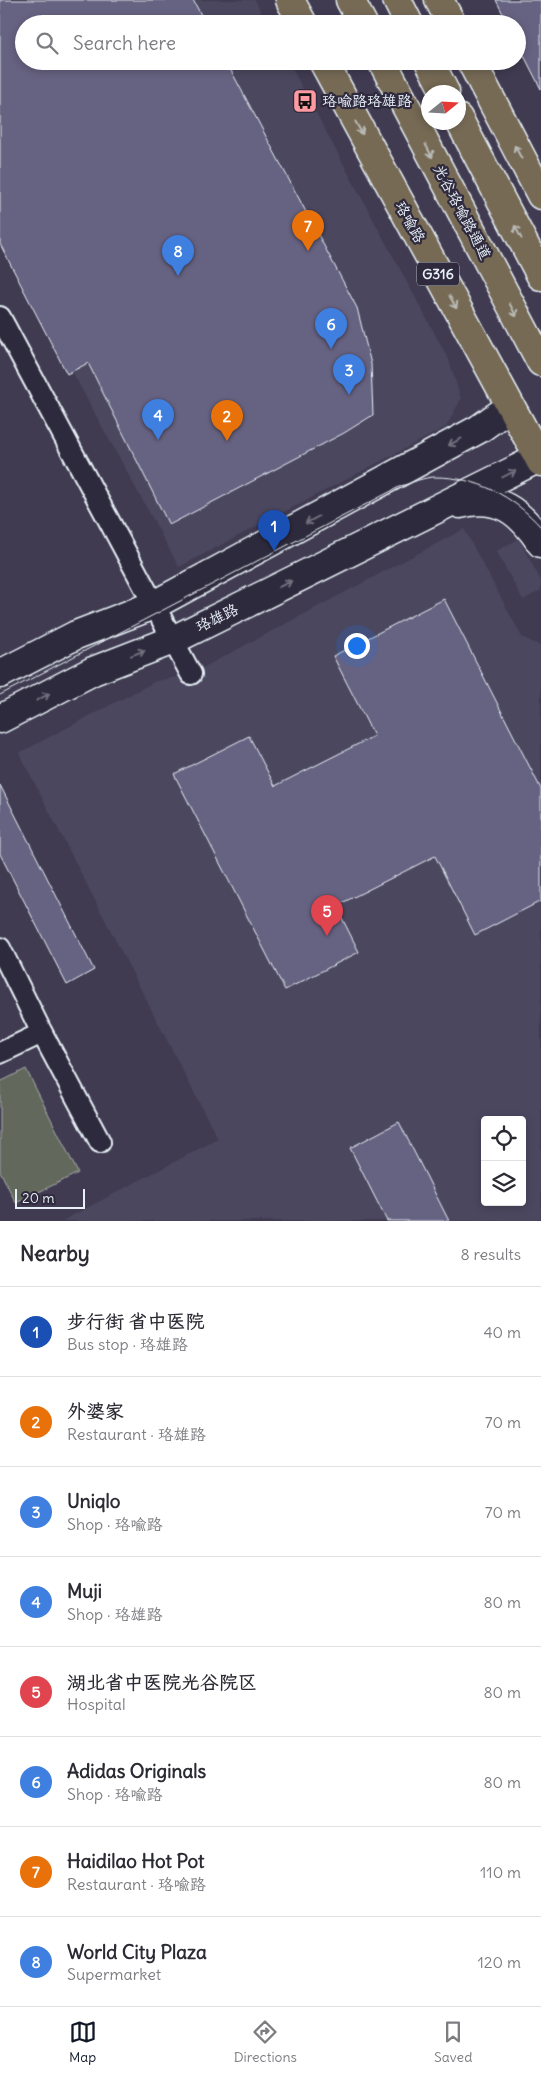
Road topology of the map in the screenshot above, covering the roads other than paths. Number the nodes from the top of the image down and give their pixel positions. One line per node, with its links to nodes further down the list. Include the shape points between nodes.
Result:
1 (290, 0): 5 (highway)
2 (350, 0): 6 (highway)
3 (397, 0): 7 (highway)
4 (439, 0): 8 (highway)
5 (298, 15)
6 (358, 15)
7 (404, 15)
8 (447, 15)
9 (328, 70): 19 (highway, 珞喻路 / G316, one-way to 19)
10 (387, 70): 18 (highway, 光谷珞喻路通道, one-way to 18)
11 (434, 70): 13 (highway)
12 (476, 70): 15 (highway, one-way to 12)
13 (441, 85)
14 (464, 130): 16 (highway, one-way to 14)
15 (541, 195)
16 (541, 276)
17 (0, 317): 23 (street)
18 (541, 362)
19 (510, 406): 20 (highway, 珞喻路 / G316); 23 (main road, one-way to 23, via 479,429)
20 (540, 460): 21 (main road, 珞雄路, one-way to 20)
21 (432, 511): 22 (main road, 珞雄路, via 477,499 490,500 507,506); 24 (main road, 珞雄路, one-way to 21)
22 (541, 543)
23 (154, 605): 24 (street); 25 (main road, via 76,635)
24 (173, 640): 26 (street); 27 (main road, 珞雄路, one-way to 24, via 93,671)
25 (0, 674)
26 (190, 674)
27 (0, 720)
28 (0, 948): 29 (street)
29 (42, 1033): 30 (street); 31 (street)
30 (0, 1053)
31 (100, 1142)

